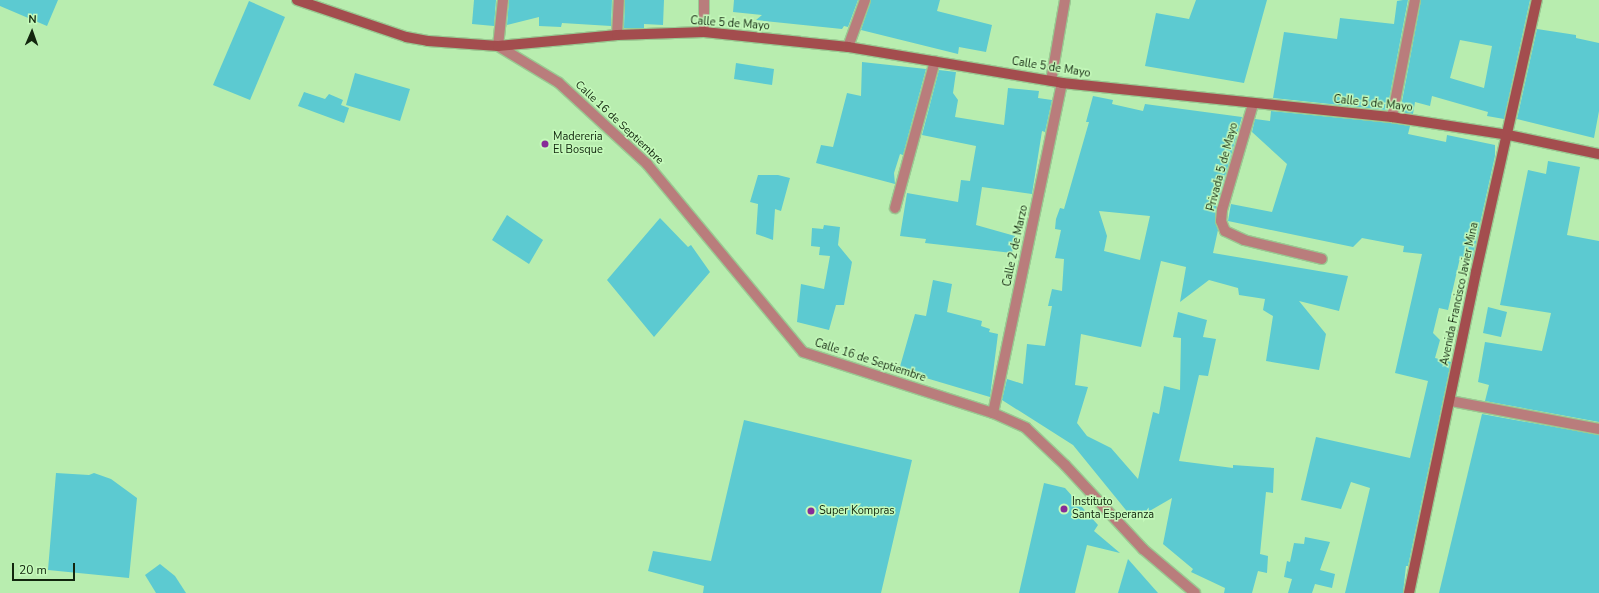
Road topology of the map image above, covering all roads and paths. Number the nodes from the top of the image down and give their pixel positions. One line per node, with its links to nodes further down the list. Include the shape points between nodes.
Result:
1 (297, 0): 11 (street, Calle 5 de Mayo, via 406,37)
2 (503, 0): 11 (street)
3 (619, 0): 10 (street)
4 (704, 0): 9 (street)
5 (865, 0): 12 (street)
6 (1066, 0): 14 (street)
7 (1415, 0): 17 (street)
8 (1537, 0): 18 (street, Avenida Francisco Javier Mina)
9 (704, 32): 10 (street, Calle 5 de Mayo); 12 (street, Calle 5 de Mayo)
10 (618, 35): 11 (street, Calle 5 de Mayo)
11 (498, 46): 23 (street, Calle 16 de Septiembre, via 559,83 647,164 803,352)
12 (848, 47): 13 (street, Calle 5 de Mayo)
13 (935, 61): 14 (street, Calle 5 de Mayo); 20 (street)
14 (1051, 81): 15 (street, Calle 5 de Mayo)
15 (1062, 83): 16 (street, Calle 5 de Mayo); 23 (street, Calle 2 de Marzo)
16 (1253, 104): 17 (street, Calle 5 de Mayo); 21 (street, Privada 5 de Mayo, via 1222,210 1221,221 1225,231 1244,240)
17 (1392, 118): 18 (street, Calle 5 de Mayo)
18 (1508, 135): 19 (street, Calle 5 de Mayo); 22 (street, Avenida Francisco Javier Mina, via 1476,272)
19 (1599, 154)
20 (895, 208)
21 (1322, 259)
22 (1451, 400): 24 (street); 26 (street, Avenida Francisco Javier Mina)
23 (993, 413): 25 (street, Calle 16 de Septiembre, via 1026,428 1143,549)
24 (1599, 429)
25 (1195, 593)
26 (1409, 593)

